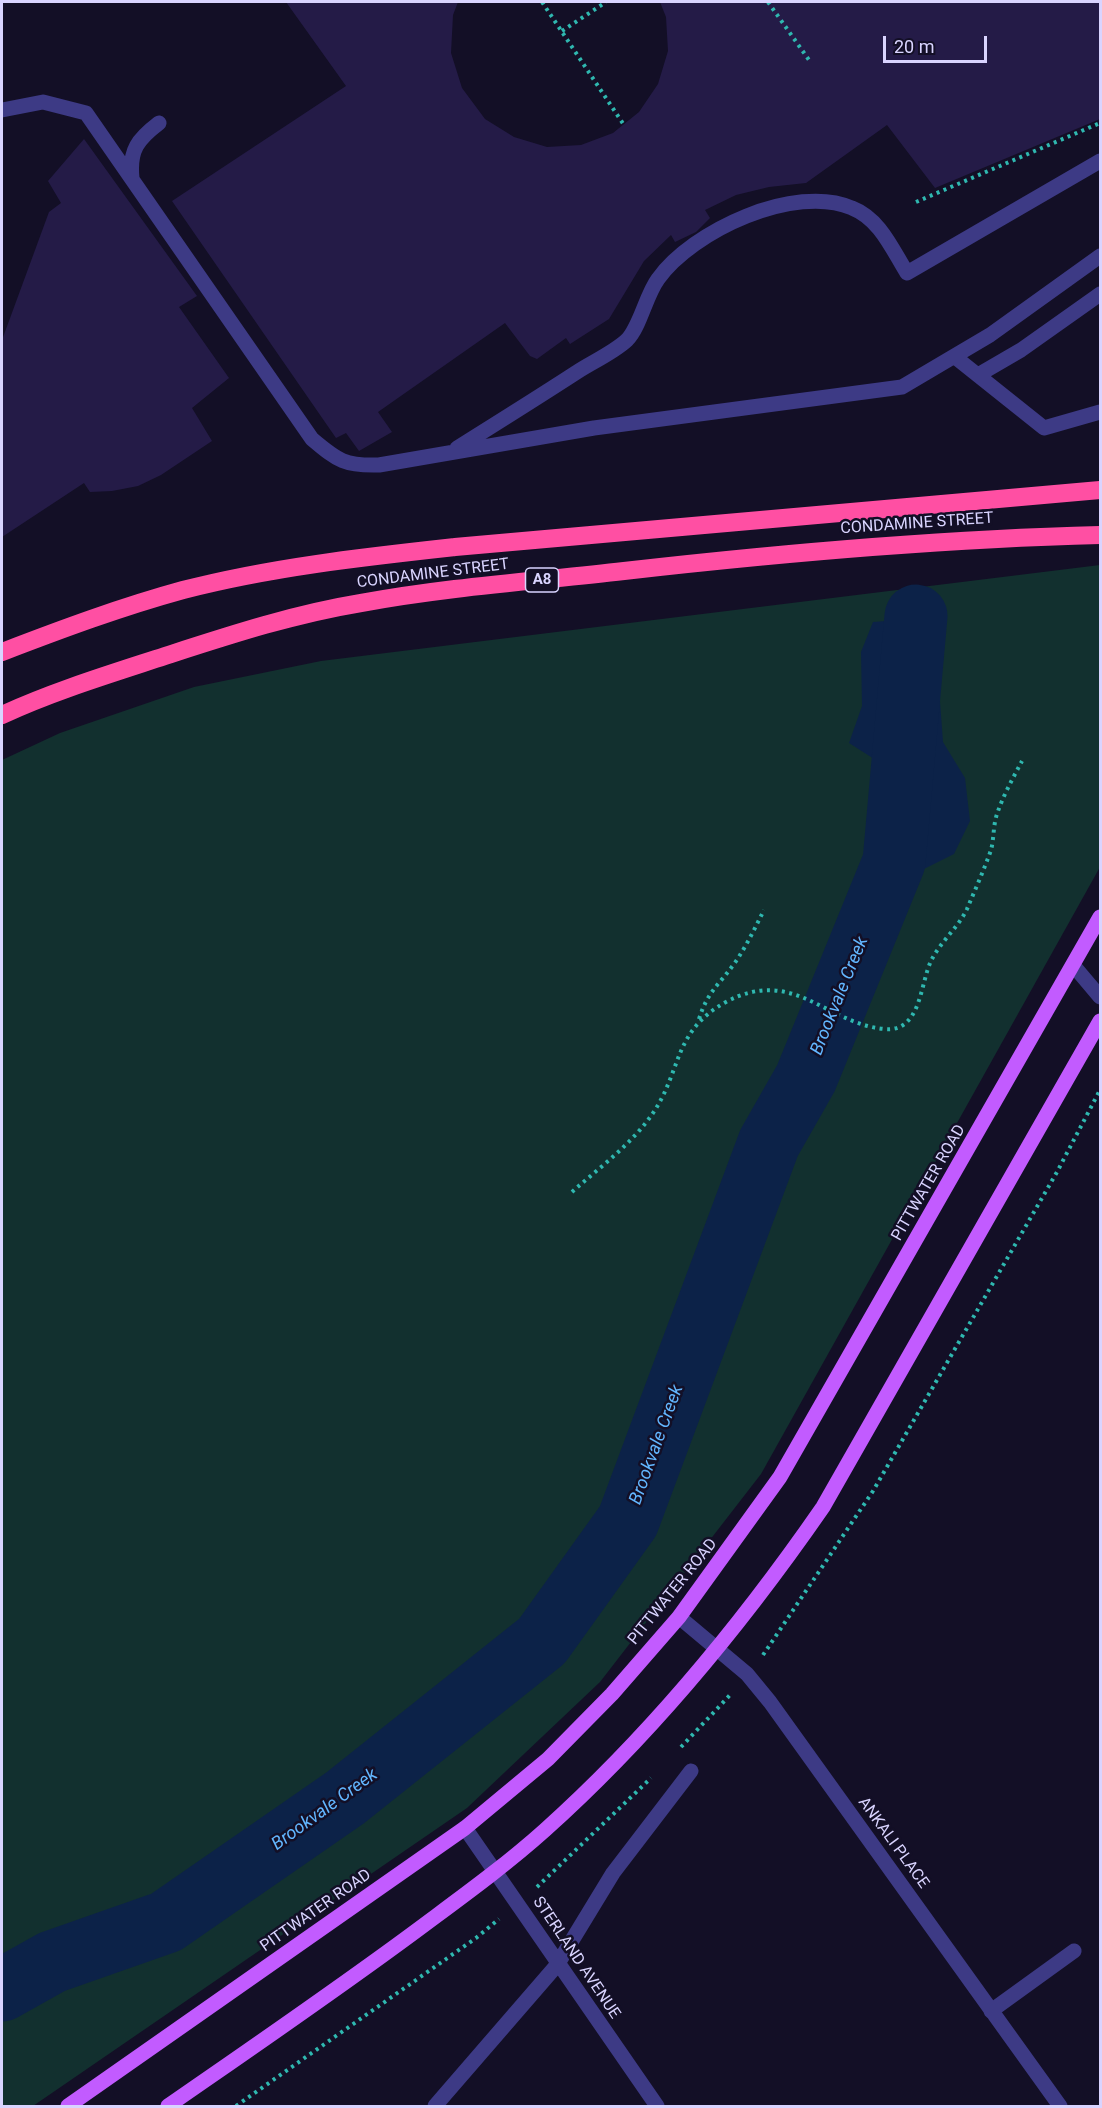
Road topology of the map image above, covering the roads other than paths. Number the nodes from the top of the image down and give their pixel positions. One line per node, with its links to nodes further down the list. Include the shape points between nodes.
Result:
1 (2, 110): 4 (street, via 44,102 86,113)
2 (159, 123): 4 (street, via 135,144 130,160)
3 (1101, 161): 10 (street, via 907,273 881,230 854,208 828,200 793,202 710,233 677,258 657,280 628,339)
4 (132, 178): 10 (street, via 312,439 352,466)
5 (1101, 256): 7 (street)
6 (1101, 294): 8 (street)
7 (955, 357): 8 (street); 10 (street, via 902,387 594,428)
8 (978, 375): 9 (street, via 1044,429)
9 (1101, 412)
10 (452, 452)
11 (1101, 490): 13 (highway, CONDAMINE STREET, via 351,558 185,590 102,614)
12 (1101, 535): 14 (highway, CONDAMINE STREET / A8, via 993,537 776,554 359,603 297,616 205,643 114,672)
13 (2, 652)
14 (2, 715)
15 (1101, 917): 16 (main road, PITTWATER ROAD)
16 (1073, 965): 17 (street); 19 (main road, PITTWATER ROAD, via 780,1478)
17 (1101, 997)
18 (1101, 1021): 20 (main road, via 823,1507)
19 (679, 1617): 20 (street, ANKALI PLACE); 22 (main road, PITTWATER ROAD, via 548,1759)
20 (718, 1650): 23 (main road, via 601,1776 546,1830); 26 (street, ANKALI PLACE, via 747,1674 770,1702)
21 (691, 1771): 25 (street, via 613,1873)
22 (465, 1828): 23 (street, STERLAND AVENUE); 27 (main road, PITTWATER ROAD)
23 (495, 1872): 25 (street, STERLAND AVENUE); 28 (main road)
24 (1074, 1951): 26 (street)
25 (557, 1965): 29 (street); 30 (street, STERLAND AVENUE)
26 (992, 2011): 31 (street, ANKALI PLACE)
27 (68, 2106)
28 (168, 2106)
29 (435, 2106)
30 (657, 2106)
31 (1060, 2106)

